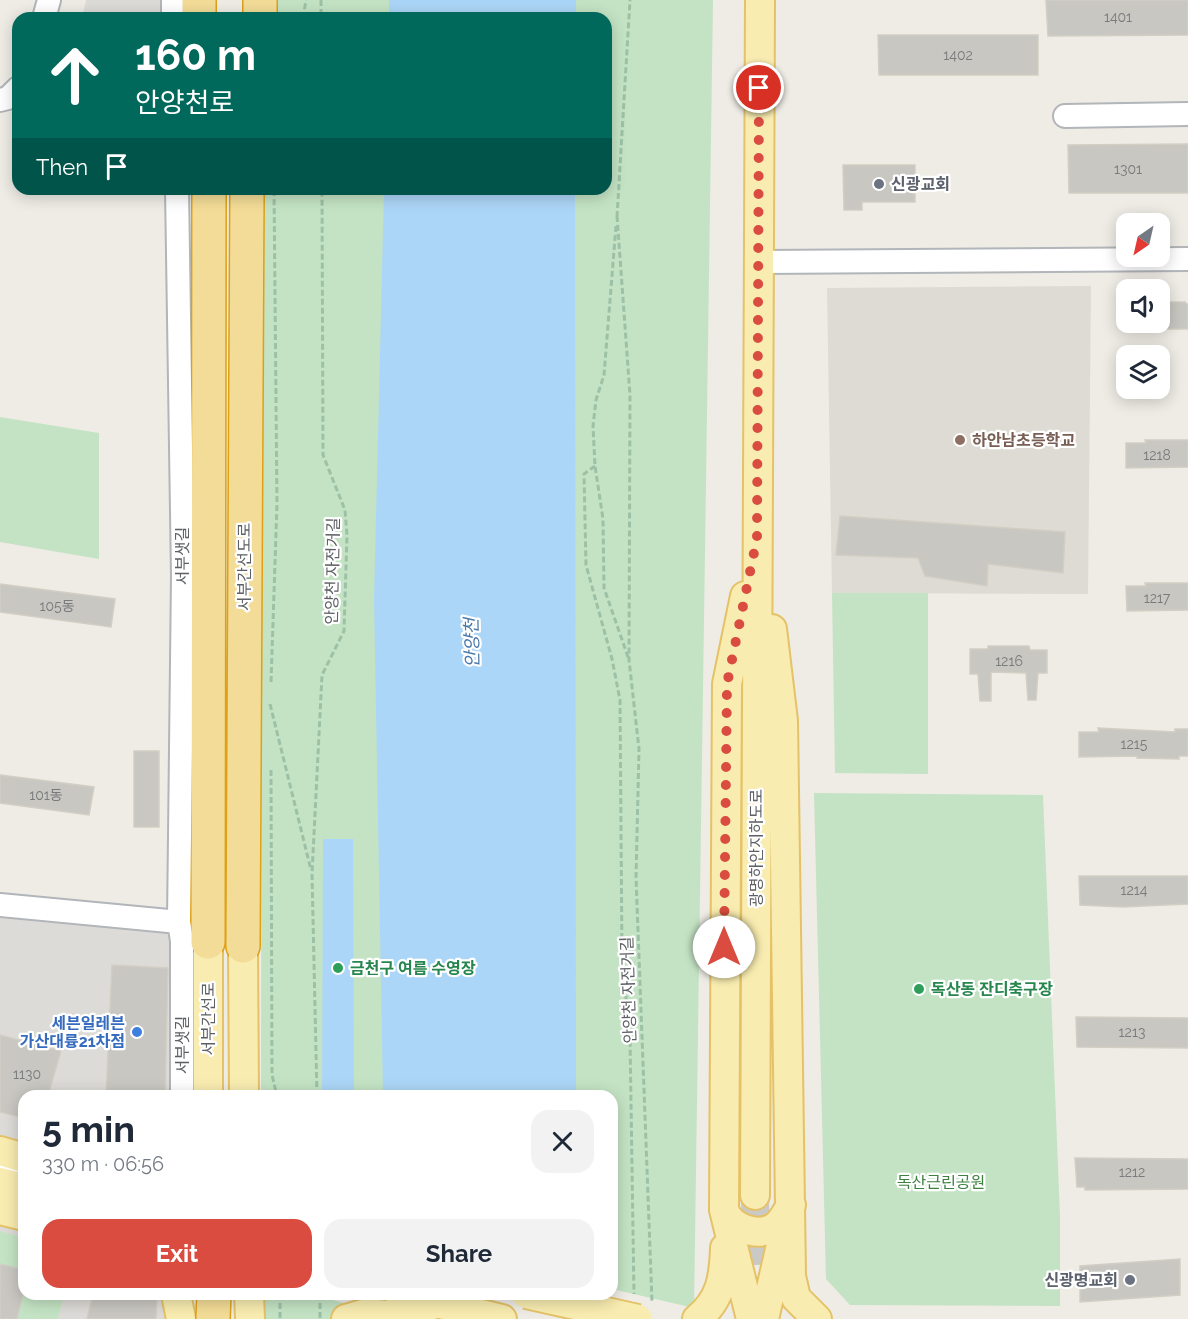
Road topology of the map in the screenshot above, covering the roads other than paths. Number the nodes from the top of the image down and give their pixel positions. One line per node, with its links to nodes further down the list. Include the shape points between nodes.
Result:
1 (760, 0): 8 (main road)
2 (1188, 114): 3 (street)
3 (1065, 116)
4 (177, 195): 11 (street, 서부샛길, via 183,576)
5 (210, 196): 12 (highway)
6 (246, 196): 13 (highway, 서부간선도로)
7 (1188, 259): 8 (street)
8 (760, 262): 9 (main road)
9 (757, 538): 23 (main road, 광명하안지하도로); 26 (main road, via 783,721); 29 (main road, via 727,684)
10 (0, 906): 11 (street)
11 (179, 922): 14 (street, 서부샛길, via 183,941)
12 (208, 942): 15 (main road, 서부간선로)
13 (243, 946): 16 (main road)
14 (182, 1090)
15 (208, 1090)
16 (244, 1090)
17 (0, 1151): 18 (main road)
18 (18, 1156)
19 (0, 1167): 20 (street)
20 (18, 1172)
21 (0, 1182): 22 (main road)
22 (18, 1186)
23 (755, 1195)
24 (0, 1200): 25 (street)
25 (18, 1205)
26 (791, 1205): 29 (main road, via 776,1226 758,1231); 51 (main road); 52 (main road, via 791,1275 796,1298)
27 (0, 1210): 28 (main road)
28 (18, 1214)
29 (725, 1218): 49 (main road, via 721,1288); 50 (main road)
30 (0, 1223): 31 (street)
31 (18, 1228)
32 (177, 1300): 41 (main road)
33 (196, 1300): 42 (main road)
34 (214, 1300): 43 (highway)
35 (232, 1300): 44 (highway)
36 (249, 1300): 45 (main road)
37 (424, 1300): 40 (main road)
38 (575, 1300): 39 (main road, bridge)
39 (641, 1308)
40 (496, 1317): 48 (main road)
41 (181, 1319)
42 (195, 1319)
43 (213, 1319)
44 (232, 1319)
45 (250, 1319)
46 (346, 1319): 47 (main road, via 367,1313)
47 (422, 1319)
48 (440, 1319)
49 (697, 1319)
50 (751, 1319)
51 (764, 1319)
52 (817, 1319)

